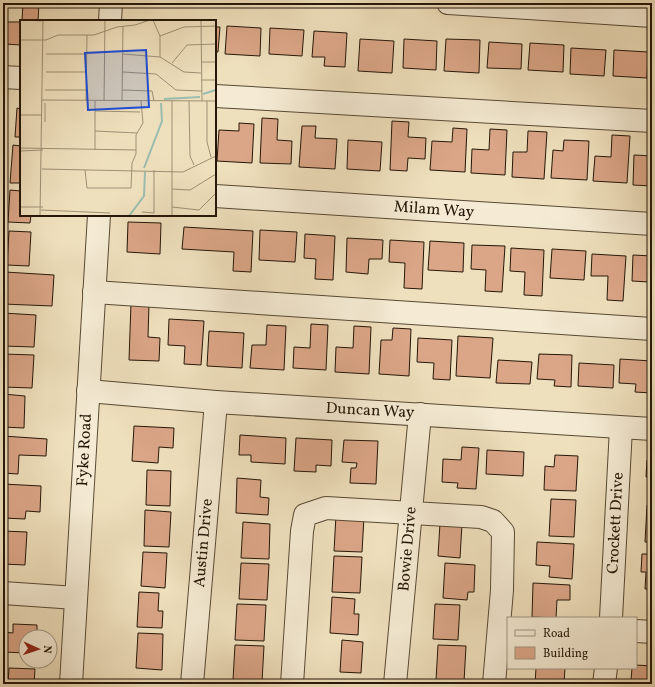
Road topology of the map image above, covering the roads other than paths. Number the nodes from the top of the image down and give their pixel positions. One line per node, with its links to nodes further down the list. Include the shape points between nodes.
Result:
1 (111, 3): 4 (street)
2 (448, 3): 3 (street)
3 (646, 11)
4 (110, 20)
5 (3, 77): 6 (street)
6 (20, 78)
7 (216, 96): 8 (street)
8 (652, 122)
9 (216, 196): 11 (street, Milam Way)
10 (98, 216): 12 (street, Fyke Road)
11 (652, 224)
12 (94, 292): 13 (street); 14 (street, Fyke Road)
13 (652, 329)
14 (88, 391): 15 (street, Duncan Way); 21 (street, Fyke Road)
15 (216, 402): 16 (street, Duncan Way); 27 (street, Austin Drive)
16 (420, 414): 17 (street, Duncan Way); 19 (street, Bowie Drive)
17 (621, 428): 18 (street, Duncan Way); 22 (street, Crockett Drive)
18 (652, 430)
19 (411, 514): 28 (street, via 326,508 305,515); 29 (street, Bowie Drive); 30 (street, via 481,517 493,521 503,532 502,590)
20 (3, 593): 21 (street)
21 (76, 598): 26 (street, Fyke Road)
22 (611, 617)
23 (637, 631): 24 (street)
24 (652, 632)
25 (606, 669): 31 (street)
26 (71, 684)
27 (192, 684)
28 (292, 684)
29 (395, 684)
30 (494, 684)
31 (604, 684)

